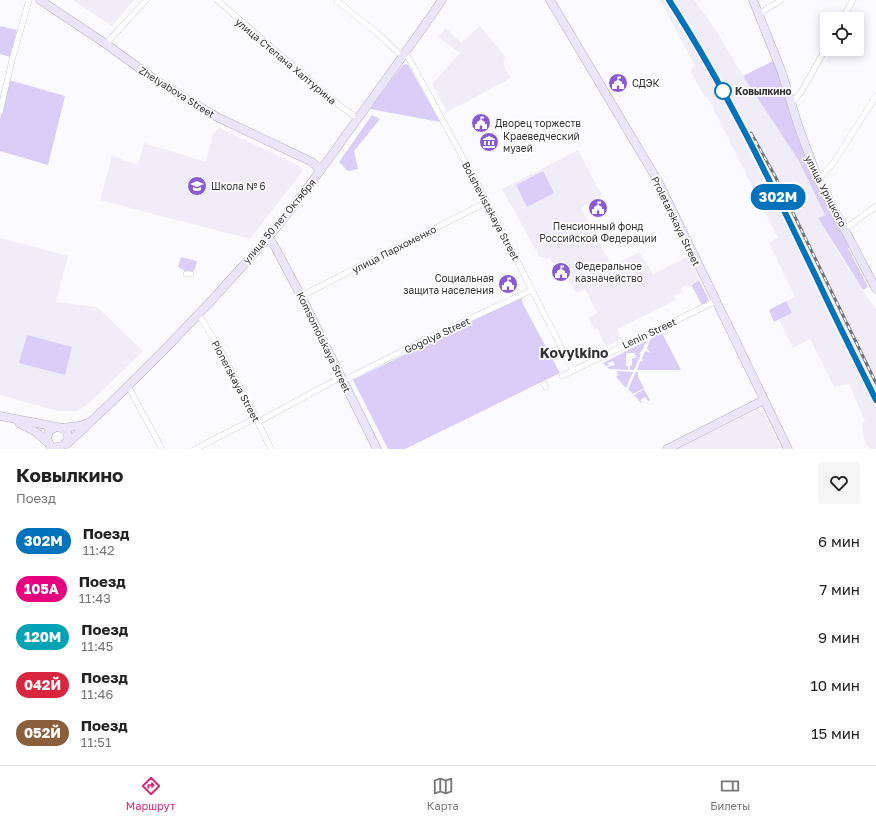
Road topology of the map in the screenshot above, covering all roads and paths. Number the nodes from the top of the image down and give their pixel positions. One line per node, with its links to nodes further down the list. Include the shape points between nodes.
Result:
1 (29, 0): 18 (street)
2 (40, 0): 13 (street, Zhelyabova Street)
3 (146, 0): 13 (street)
4 (217, 0): 19 (street, улица Степана Халтурина, via 330,98)
5 (336, 0): 14 (street, Bolshevistskaya Street)
6 (442, 0): 14 (street, улица 50 лет Октября)
7 (550, 0): 29 (street, Proletarskaya Street, via 659,184)
8 (752, 0): 12 (street, улица Урицкого)
9 (781, 0): 12 (street)
10 (853, 0): 11 (street)
11 (846, 12)
12 (759, 14): 17 (street, улица Урицкого)
13 (106, 44): 20 (street, Zhelyabova Street, via 157,81 205,110 312,162)
14 (404, 55): 19 (street, улица 50 лет Октября); 22 (street, Bolshevistskaya Street)
15 (821, 56): 17 (street, via 802,91)
16 (876, 96): 21 (street, via 832,165)
17 (791, 103): 21 (street, улица Урицкого, via 805,149)
18 (0, 112)
19 (358, 119): 20 (street, улица 50 лет Октября)
20 (321, 170): 25 (street, улица 50 лет Октября)
21 (818, 179): 24 (street, улица Урицкого)
22 (487, 202): 27 (street, Bolshevistskaya Street); 28 (street, улица Пархоменко)
23 (876, 206): 24 (street)
24 (845, 229): 26 (street, улица Урицкого)
25 (268, 237): 28 (street, Komsomolskaya Street); 30 (street, улица 50 лет Октября)
26 (876, 289)
27 (532, 290): 31 (street, Bolshevistskaya Street); 33 (street, Gogolya Street)
28 (301, 296): 33 (street, Komsomolskaya Street)
29 (716, 301): 31 (street, Lenin Street); 35 (street, Proletarskaya Street)
30 (198, 315): 34 (street, улица 50 лет Октября); 37 (street, Pionerskaya Street)
31 (573, 370): 32 (street, Lenin Street)
32 (562, 376)
33 (342, 379): 37 (street, Gogolya Street); 45 (street, Komsomolskaya Street)
34 (128, 386): 38 (street, улица 50 лет Октября); 42 (street)
35 (764, 400): 46 (street); 47 (street, Proletarskaya Street)
36 (3, 417): 39 (street); 40 (street, via 36,432)
37 (257, 420): 43 (street, Gogolya Street); 44 (street, Pionerskaya Street)
38 (92, 421): 39 (street, улица 50 лет Октября); 41 (street, улица 50 лет Октября)
39 (59, 427): 40 (street, via 51,429 48,433); 41 (street, via 68,435)
40 (49, 445): 41 (street, via 56,449)
41 (65, 446)
42 (162, 449)
43 (195, 449)
44 (271, 449)
45 (377, 449)
46 (666, 449)
47 (788, 449)

